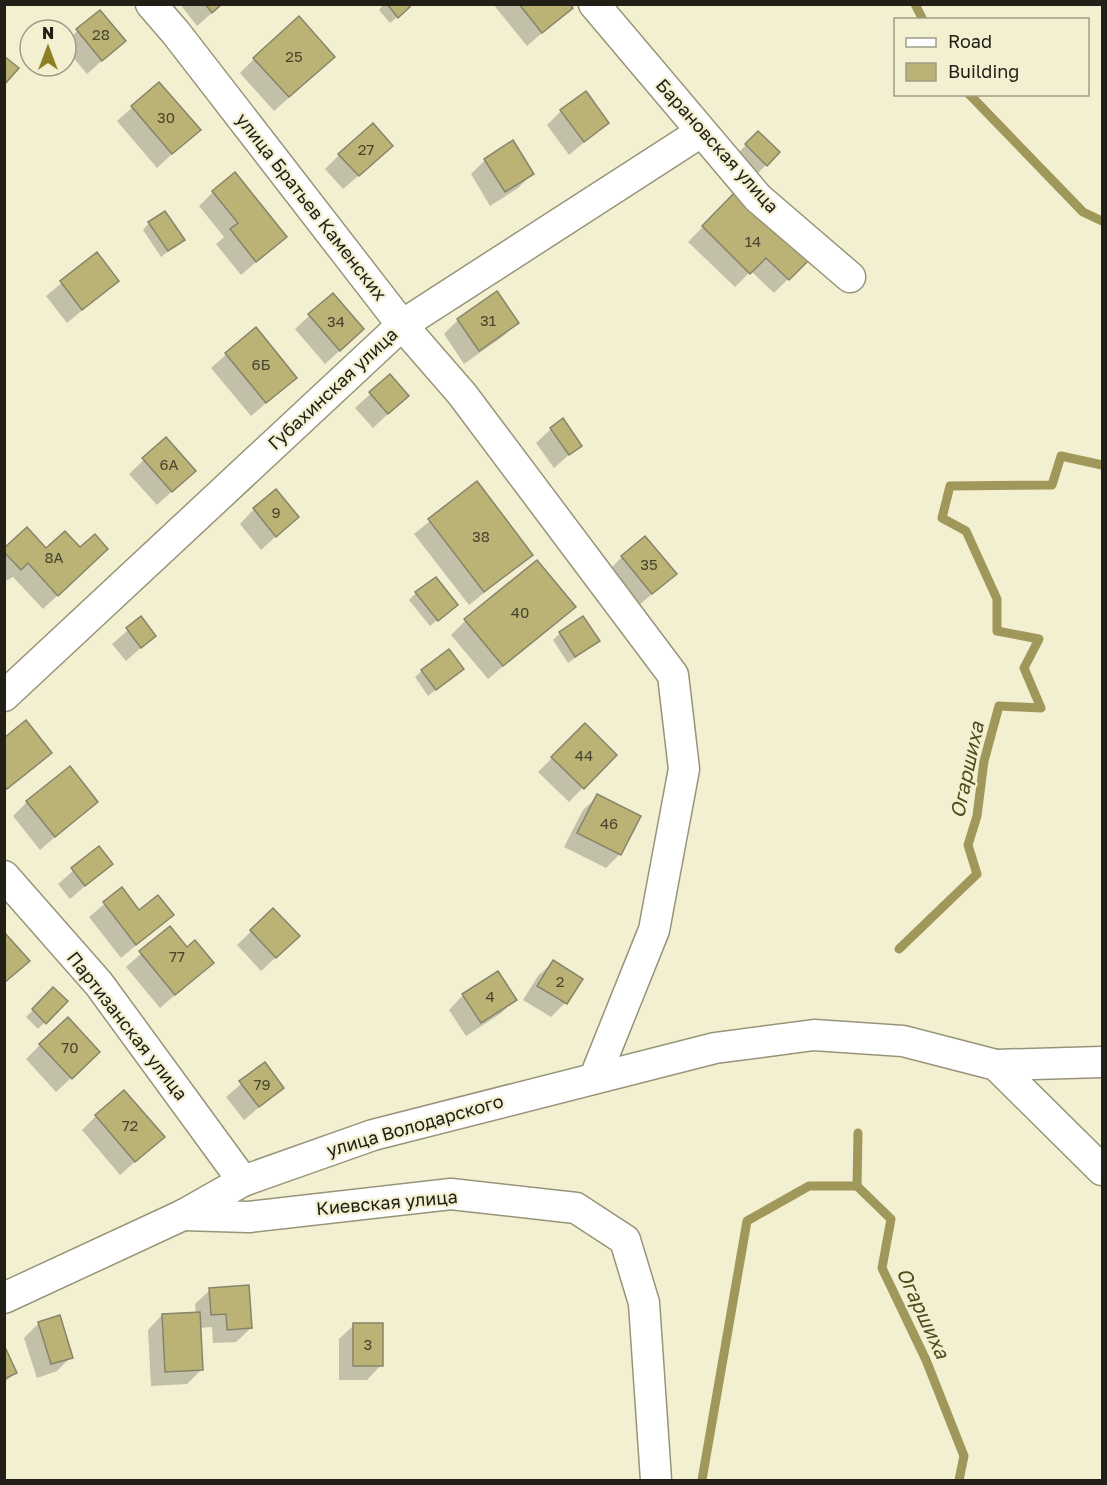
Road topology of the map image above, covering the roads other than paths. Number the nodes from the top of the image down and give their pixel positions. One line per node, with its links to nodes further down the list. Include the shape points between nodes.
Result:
1 (151, 4): 5 (street, улица Братьев Каменских)
2 (594, 4): 3 (street, Барановская улица)
3 (701, 132): 4 (street, Барановская улица, via 758,198); 5 (street, Губахинская улица)
4 (850, 277)
5 (402, 325): 6 (street, Губахинская улица); 10 (street, улица Братьев Каменских, via 462,394 674,675 684,769 654,930)
6 (4, 696)
7 (4, 876): 12 (street, Партизанская улица, via 99,984)
8 (1102, 1062): 9 (street)
9 (996, 1065): 10 (street, улица Володарского, via 903,1041 814,1035 715,1048); 11 (street)
10 (595, 1077): 12 (street, улица Володарского, via 373,1134)
11 (1102, 1170)
12 (243, 1181): 13 (street, улица Володарского)
13 (183, 1215): 14 (street, улица Володарского); 15 (street, Киевская улица, via 249,1217 451,1194 576,1208 625,1240 644,1303)
14 (4, 1298)
15 (656, 1480)

